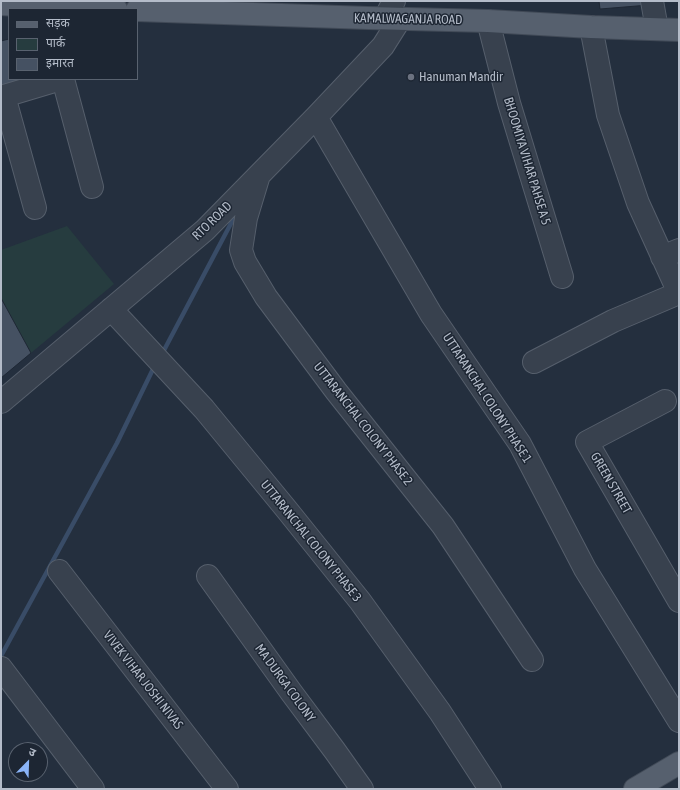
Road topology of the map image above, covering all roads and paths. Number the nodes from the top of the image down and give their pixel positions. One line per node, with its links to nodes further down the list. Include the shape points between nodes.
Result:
1 (652, 1): 12 (street)
2 (1, 4): 4 (main road)
3 (165, 6): 5 (main road, KAMALWAGANJA ROAD); 8 (main road, KAMALWAGANJA ROAD)
4 (33, 7): 6 (main road)
5 (214, 7): 7 (main road, KAMALWAGANJA ROAD)
6 (74, 8)
7 (307, 9): 9 (main road, KAMALWAGANJA ROAD)
8 (138, 10)
9 (387, 14): 10 (main road, KAMALWAGANJA ROAD); 16 (street, RTO ROAD, via 382,46)
10 (488, 21): 11 (main road, KAMALWAGANJA ROAD); 21 (street, BHOOMIYA VIHAR PAHSE A 5, via 509,103)
11 (592, 27): 12 (main road, KAMALWAGANJA ROAD); 20 (street, via 608,114 638,203)
12 (657, 29): 13 (main road, KAMALWAGANJA ROAD)
13 (679, 30)
14 (56, 80): 15 (street); 18 (street)
15 (2, 96): 19 (street)
16 (316, 117): 17 (street, RTO ROAD); 32 (street, UTTARANCHAL COLONY PHASE 1, via 431,314 520,444 585,569)
17 (259, 175): 23 (street, RTO ROAD, via 205,230); 30 (street, UTTARANCHAL COLONY PHASE 2, via 246,218 241,250 245,262 266,297 336,391 443,526)
18 (92, 187)
19 (34, 208)
20 (671, 253): 22 (street)
21 (562, 277)
22 (679, 293): 24 (street, via 613,322)
23 (111, 309): 26 (street, RTO ROAD); 37 (street, UTTARANCHAL COLONY PHASE 3, via 204,409 360,601 440,712)
24 (534, 362)
25 (664, 401): 29 (street, GREEN STREET, via 587,442)
26 (1, 402)
27 (59, 571): 35 (street, VIVEK VIHAR JOSHI NIVAS)
28 (208, 576): 36 (street, MA DURGA COLONY)
29 (679, 601)
30 (532, 660)
31 (1, 668): 34 (street)
32 (679, 721)
33 (679, 762): 38 (main road)
34 (93, 789)
35 (227, 789)
36 (362, 789)
37 (490, 789)
38 (636, 789)

